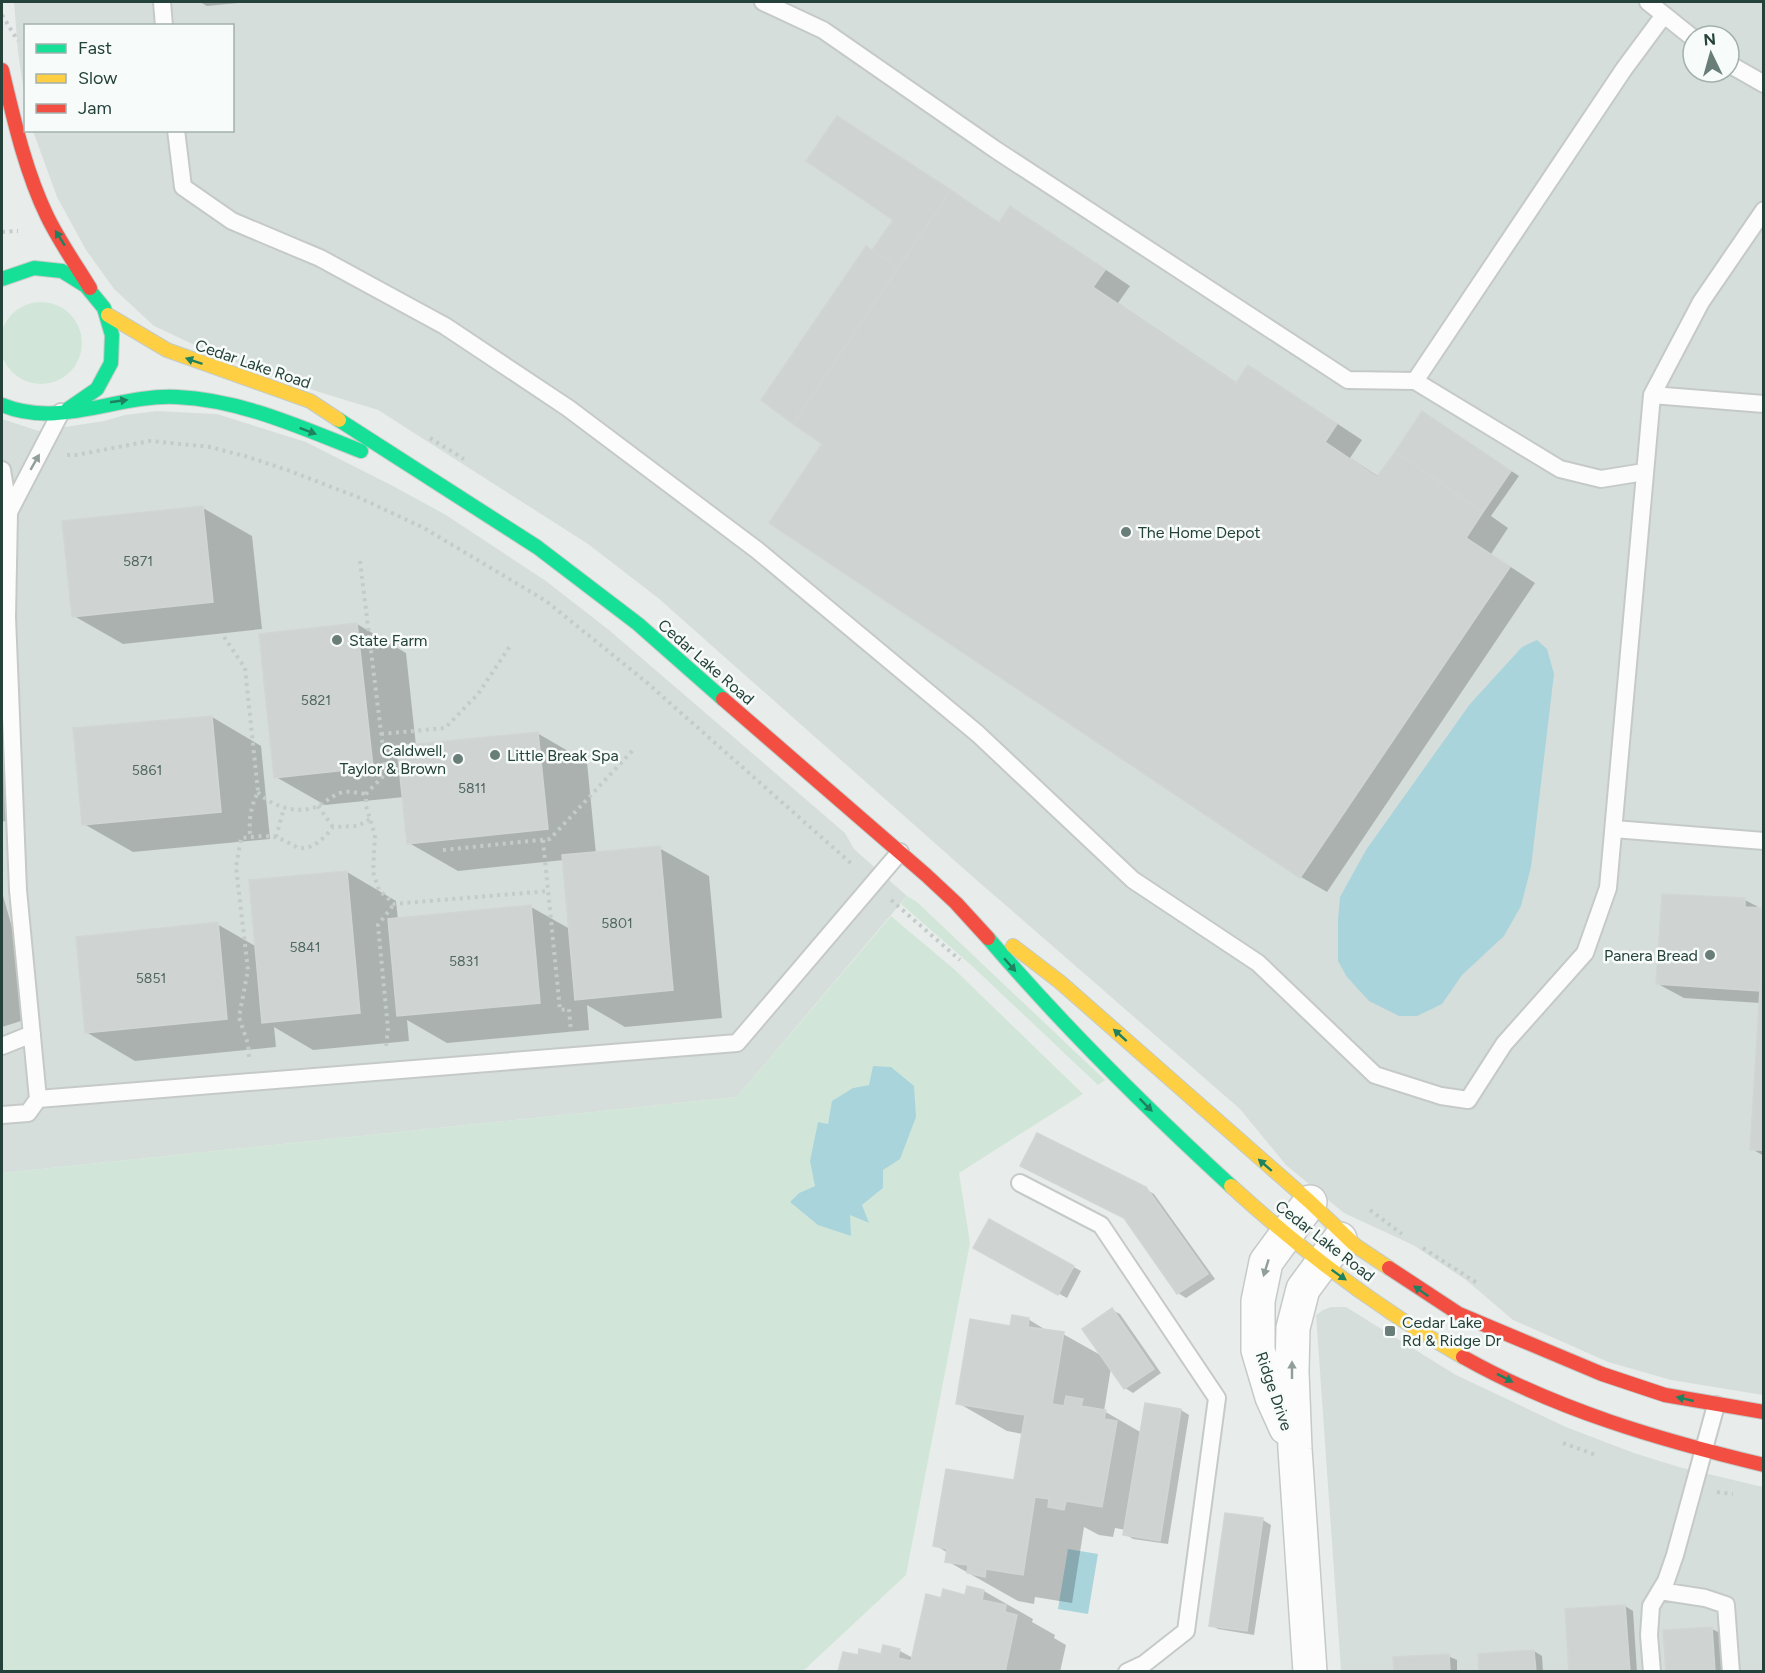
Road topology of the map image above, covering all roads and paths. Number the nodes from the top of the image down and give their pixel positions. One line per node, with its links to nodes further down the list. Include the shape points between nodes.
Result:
1 (162, 2): 6 (lane)
2 (763, 2): 17 (lane, via 823,30 996,150 1348,380)
3 (1648, 2): 5 (lane)
4 (2, 15): 8 (path)
5 (1664, 15): 7 (lane); 17 (lane)
6 (164, 24)
7 (1681, 28)
8 (23, 48)
9 (2, 70): 15 (street, one-way to 9, via 36,192)
10 (1741, 71): 11 (lane)
11 (1764, 84)
12 (176, 132): 38 (lane, via 183,187 232,221 320,258 445,326 568,408 757,550 978,734 1133,880 1258,963 1375,1076 1467,1100 1504,1044 1585,953 1608,888)
13 (1764, 210): 18 (lane, via 1701,302)
14 (2, 279): 15 (street, Cedar Lake Road, via 36,268 51,269)
15 (90, 288): 16 (street, Cedar Lake Road)
16 (108, 315): 21 (street, Cedar Lake Road, via 113,334 106,374 80,404); 24 (street, Cedar Lake Road, one-way to 16, via 310,401 166,350)
17 (1415, 381): 25 (lane, via 1560,469 1601,479)
18 (1652, 395): 19 (lane); 25 (lane)
19 (1764, 404)
20 (2, 405): 21 (street, Cedar Lake Road, via 23,414)
21 (61, 412): 24 (street, Cedar Lake Road, one-way to 24, via 150,397 231,404); 26 (lane, one-way to 21)
22 (57, 454): 45 (path, via 76,455 150,441 210,447 290,471 424,528 546,602 645,681)
23 (2, 470): 26 (lane)
24 (414, 470): 44 (street, Cedar Lake Road, via 521,537 599,594)
25 (1644, 472): 38 (lane)
26 (9, 512): 49 (lane, via 7,617 18,890)
27 (360, 561): 30 (path)
28 (224, 637): 32 (path, via 244,668)
29 (510, 646): 30 (path, via 478,694 445,728)
30 (381, 734): 33 (path, via 386,773)
31 (634, 749): 41 (path, via 550,840)
32 (258, 792): 35 (path, via 265,800); 39 (path, via 249,819)
33 (366, 794): 34 (path, via 346,791); 36 (path)
34 (318, 806): 35 (path); 37 (path)
35 (284, 808): 40 (path)
36 (370, 819): 37 (path, via 358,826); 47 (path, via 376,844 373,872 379,890)
37 (333, 827): 40 (path, via 324,839 300,848)
38 (1614, 829): 42 (lane)
39 (250, 837): 40 (path); 53 (path, via 241,838 236,867 248,970 239,1017 248,1044)
40 (276, 837)
41 (543, 840): 43 (path); 46 (path)
42 (1764, 841)
43 (443, 850)
44 (900, 852): 48 (street, Cedar Lake Road); 51 (lane, via 737,1042)
45 (854, 866)
46 (548, 891): 47 (path); 51 (path, via 560,1010 569,1009)
47 (394, 904): 52 (path, via 378,925)
48 (958, 905): 57 (street, Cedar Lake Road, one-way to 48, via 1060,982); 58 (street, Cedar Lake Road, one-way to 58, via 1044,1003 1194,1153)
49 (32, 1034): 50 (lane); 54 (lane)
50 (2, 1046)
51 (573, 1056): 52 (lane)
52 (388, 1071): 53 (lane)
53 (251, 1082): 54 (lane)
54 (38, 1099): 55 (lane, via 28,1113)
55 (2, 1115)
56 (1020, 1183): 67 (lane, via 1101,1225 1217,1398 1186,1631)
57 (1310, 1202): 58 (street, Ridge Drive); 59 (street, Cedar Lake Road)
58 (1285, 1234): 60 (street, Cedar Lake Road); 63 (street, Ridge Drive, one-way to 63, via 1266,1262 1258,1301 1258,1350 1272,1397)
59 (1342, 1235): 60 (street, Ridge Drive); 61 (street, Cedar Lake Road, one-way to 59, via 1652,1391 1599,1373 1459,1314)
60 (1321, 1262): 63 (street, Ridge Drive, one-way to 60, via 1293,1328 1303,1288); 64 (street, Cedar Lake Road, one-way to 64, via 1443,1346 1532,1392)
61 (1716, 1405): 62 (street, Cedar Lake Road); 64 (lane)
62 (1764, 1412)
63 (1295, 1449): 69 (street, Ridge Drive)
64 (1705, 1452): 65 (street, Cedar Lake Road); 66 (lane, via 1675,1555)
65 (1764, 1465)
66 (1660, 1591): 70 (lane, via 1651,1606); 71 (lane, via 1726,1605)
67 (1146, 1668): 68 (lane)
68 (1127, 1671)
69 (1310, 1671)
70 (1652, 1671)
71 (1731, 1671)

